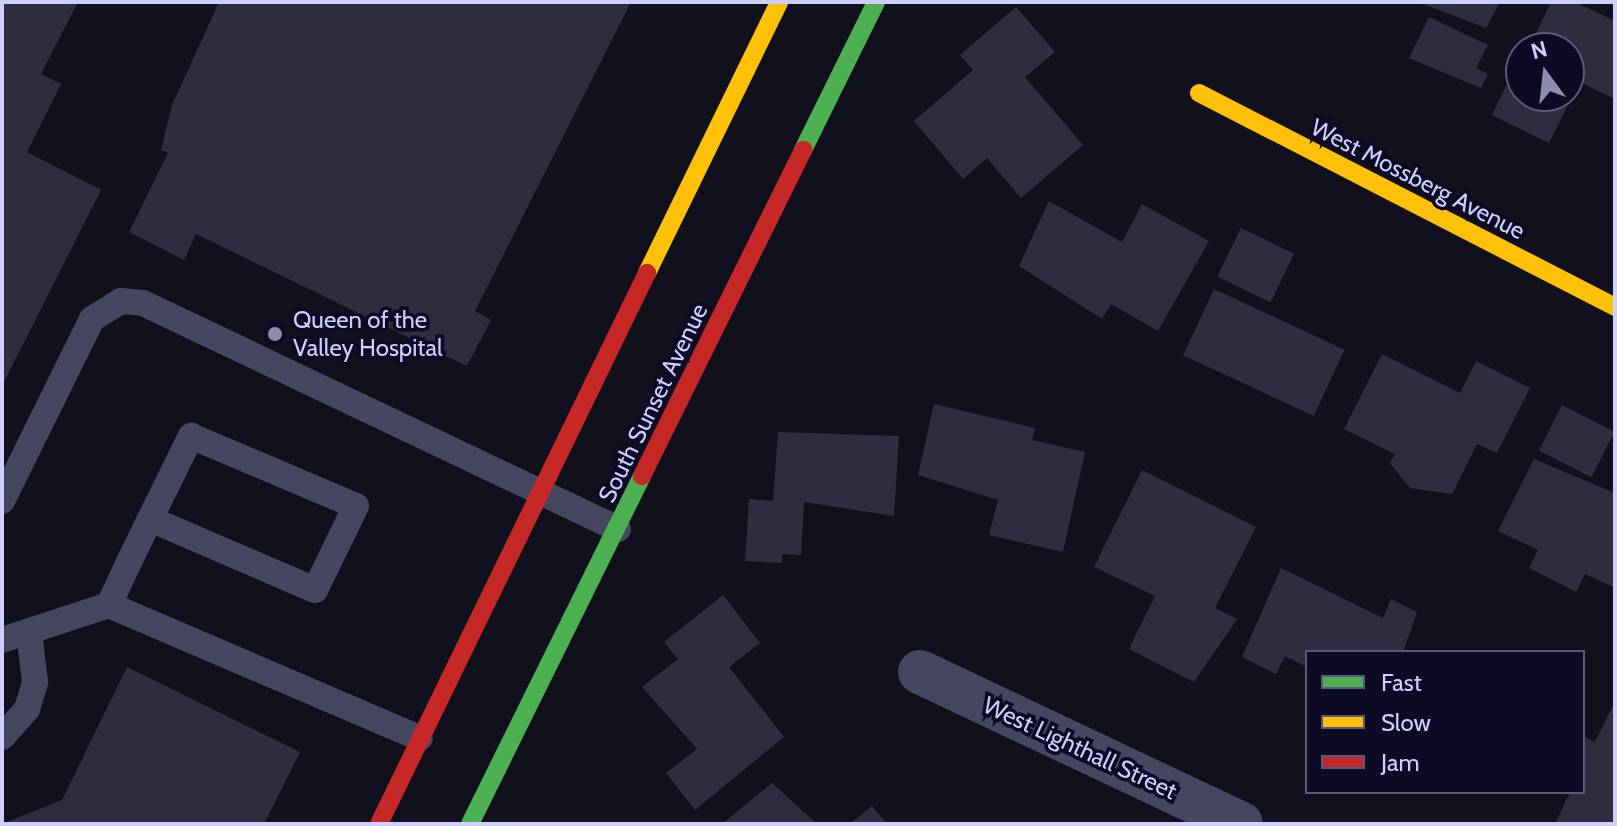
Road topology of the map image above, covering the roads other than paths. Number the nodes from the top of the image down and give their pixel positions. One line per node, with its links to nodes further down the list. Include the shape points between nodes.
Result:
1 (779, 2): 5 (main road)
2 (876, 2): 8 (main road, South Sunset Avenue)
3 (1199, 93): 4 (main road, West Mossberg Avenue)
4 (1615, 307)
5 (540, 491): 6 (lane, via 143,303 121,301 92,319); 8 (lane); 14 (main road)
6 (2, 501)
7 (150, 519): 7 (lane, via 191,436 356,506 315,590); 9 (lane)
8 (618, 529): 16 (main road, South Sunset Avenue)
9 (109, 605): 10 (lane); 14 (lane)
10 (29, 632): 11 (lane); 13 (lane, via 35,682 27,709)
11 (2, 640)
12 (920, 672): 17 (street, West Lighthall Street)
13 (2, 737)
14 (420, 738): 15 (main road)
15 (379, 824)
16 (470, 824)
17 (1241, 824)

